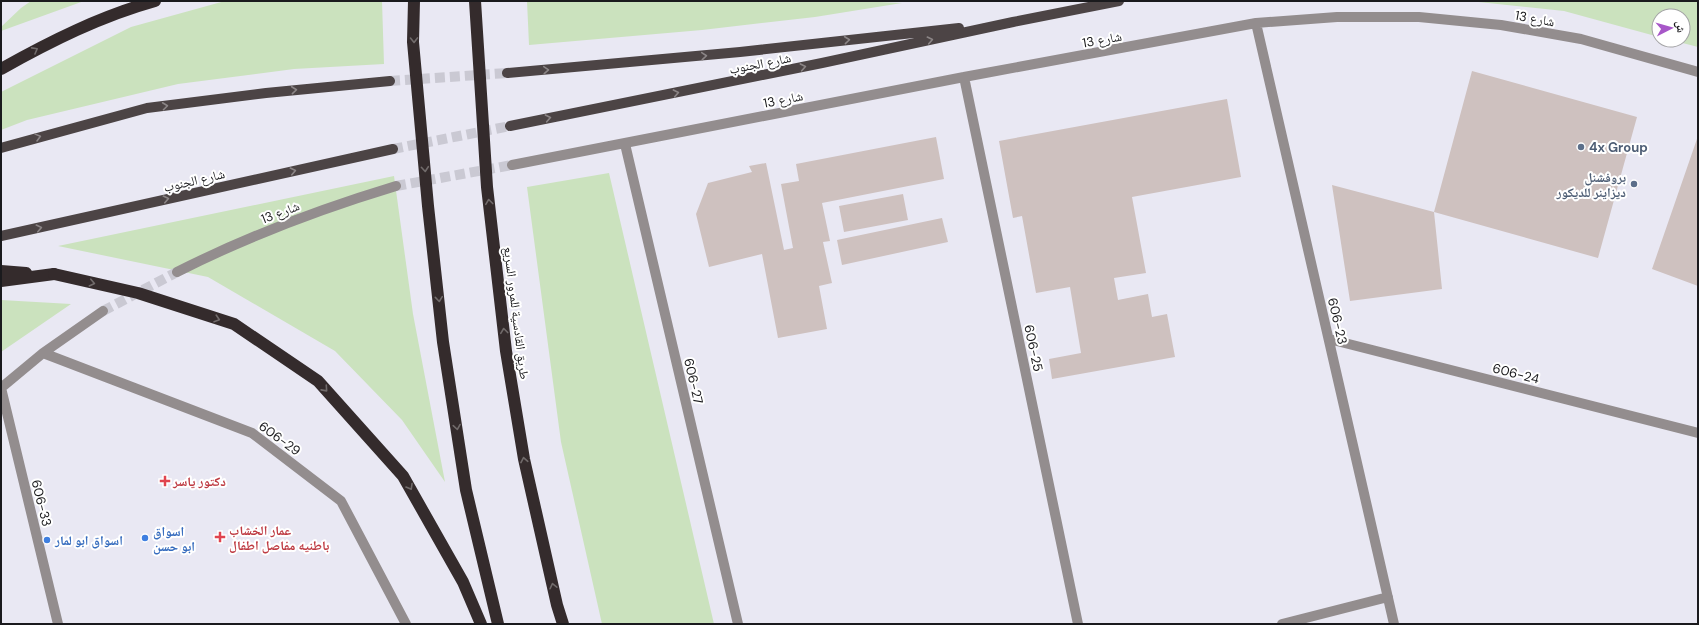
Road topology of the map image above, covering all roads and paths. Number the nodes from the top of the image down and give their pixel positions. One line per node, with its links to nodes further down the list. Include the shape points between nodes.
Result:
1 (156, 1): 7 (highway, one-way to 1, via 52,41 123,10)
2 (414, 1): 32 (highway, one-way to 32, bridge, via 413,42 443,342 466,490)
3 (475, 1): 33 (highway, طريق القادسية للمرور السريع, one-way to 3, bridge, via 524,459 506,351 487,187)
4 (1119, 1): 5 (main road, شارع الجنوب)
5 (1013, 22): 9 (main road, شارع الجنوب, one-way to 5, via 740,52); 12 (main road, شارع الجنوب, one-way to 5)
6 (1256, 24): 8 (street, شارع 13, via 1338,17 1419,17 1501,25 1581,39); 10 (street, شارع 13); 24 (street, 606-23)
7 (1, 69)
8 (1698, 72)
9 (507, 73)
10 (964, 77): 13 (street, شارع 13); 35 (street, 606-25)
11 (390, 81): 14 (main road, one-way to 11, via 147,108)
12 (510, 126)
13 (625, 144): 16 (street, شارع 13); 34 (street, 606-27)
14 (1, 148)
15 (393, 149): 18 (main road, شارع الجنوب, one-way to 15)
16 (512, 165)
17 (396, 186): 20 (street, شارع 13, via 340,202 293,220 223,248)
18 (1, 236)
19 (1, 271): 21 (highway)
20 (177, 272)
21 (54, 274): 22 (highway); 31 (highway, one-way to 31, bridge, via 138,293 234,324 318,381 403,476 463,582)
22 (1, 281)
23 (102, 311): 25 (street)
24 (1328, 339): 27 (street, 606-24); 28 (street, 606-23)
25 (43, 353): 26 (street); 30 (street, 606-29, via 252,433 341,501)
26 (1, 388): 29 (street, 606-33)
27 (1698, 433)
28 (1388, 597): 36 (street); 37 (street, 606-23)
29 (58, 624)
30 (406, 624)
31 (481, 624)
32 (498, 624)
33 (563, 624)
34 (738, 624)
35 (1078, 624)
36 (1282, 624)
37 (1394, 624)

